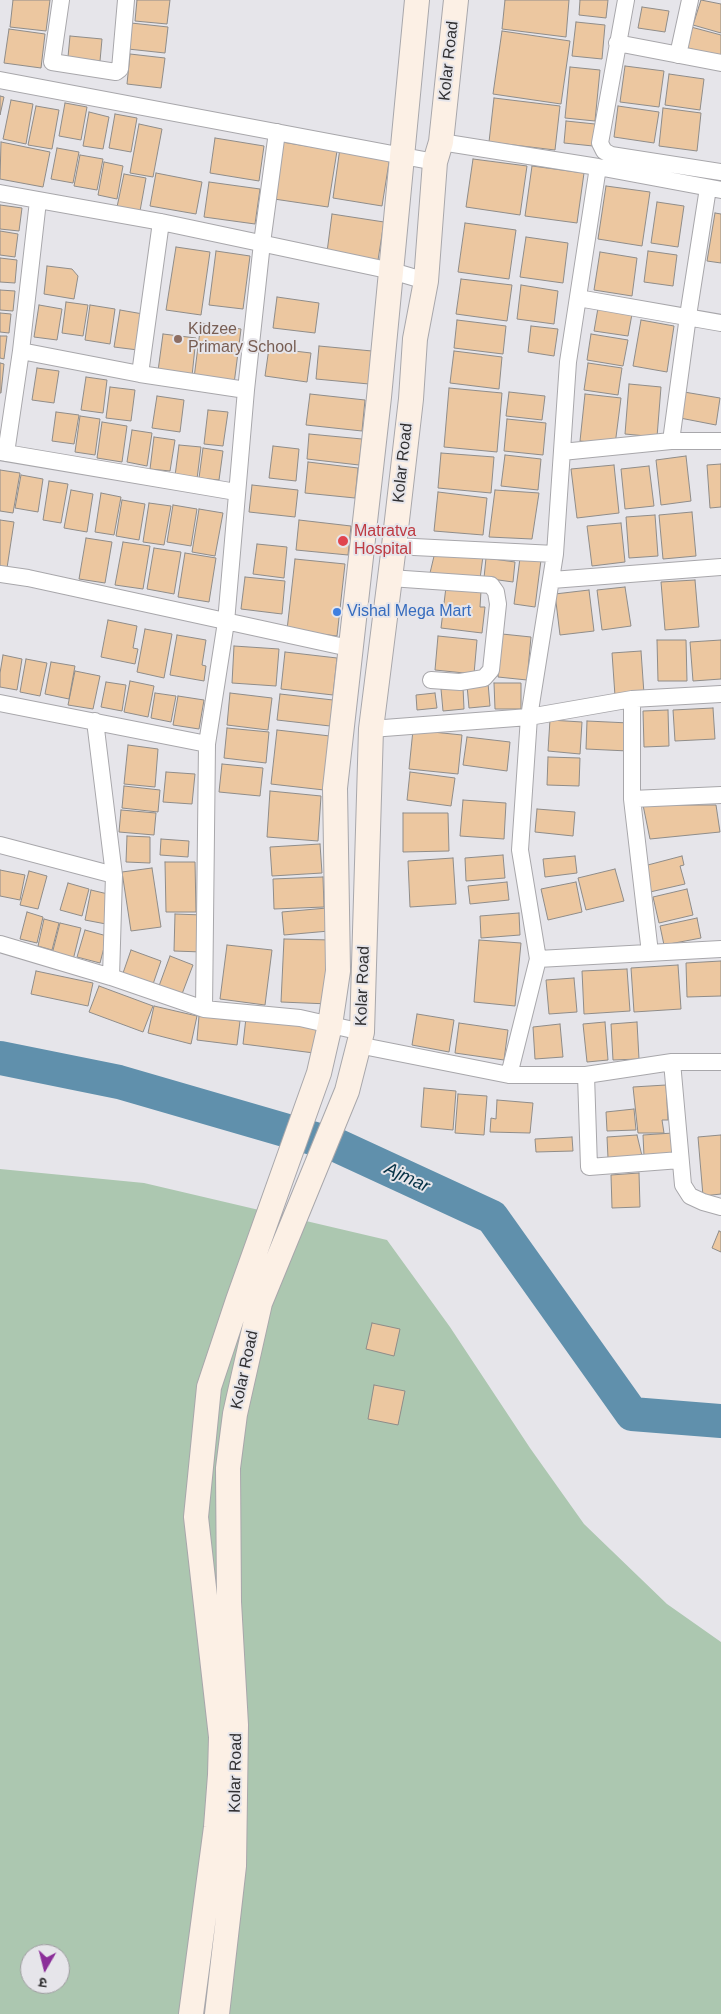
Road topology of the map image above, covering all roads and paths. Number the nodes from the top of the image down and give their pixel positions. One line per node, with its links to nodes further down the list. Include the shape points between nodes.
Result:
1 (60, 0): 2 (street, via 52,62 116,72 120,69)
2 (126, 0)
3 (417, 0): 13 (main road, Kolar Road)
4 (456, 0): 12 (main road, Kolar Road)
5 (626, 0): 7 (street)
6 (690, 0): 8 (street)
7 (617, 43): 8 (street); 15 (street, via 600,143 604,151 611,155)
8 (678, 55): 9 (street)
9 (721, 63)
10 (0, 80): 11 (street)
11 (277, 132): 13 (street); 20 (street)
12 (438, 152): 13 (street); 14 (street); 22 (main road, Kolar Road)
13 (401, 156): 21 (main road, Kolar Road)
14 (598, 167): 16 (street); 23 (street)
15 (721, 172)
16 (715, 189): 24 (street)
17 (0, 194): 18 (street)
18 (38, 201): 19 (street); 26 (street)
19 (161, 222): 20 (street); 27 (street)
20 (262, 243): 21 (street); 28 (street)
21 (392, 271): 22 (street); 41 (main road, Kolar Road)
22 (426, 280): 34 (main road, Kolar Road, via 415,340)
23 (578, 298): 24 (street); 31 (street, via 568,362)
24 (688, 316): 25 (street); 29 (street)
25 (721, 323)
26 (21, 351): 27 (street); 32 (street)
27 (140, 374): 28 (street)
28 (246, 390): 33 (street)
29 (671, 441): 30 (street); 31 (street)
30 (721, 442)
31 (562, 452): 35 (street)
32 (3, 453): 33 (street)
33 (236, 492): 40 (street)
34 (394, 546): 35 (street); 38 (main road, Kolar Road)
35 (555, 554): 39 (street)
36 (721, 567): 39 (street)
37 (0, 574): 40 (street)
38 (390, 578): 42 (street, via 491,585 496,592 498,604 491,670 484,678 460,682); 48 (main road, Kolar Road)
39 (552, 580): 46 (street)
40 (226, 622): 41 (street); 49 (street)
41 (349, 648): 60 (main road, Kolar Road, via 335,788 338,971)
42 (431, 680)
43 (721, 694): 44 (street)
44 (632, 699): 46 (street); 51 (street)
45 (0, 703): 47 (street)
46 (529, 717): 48 (street); 57 (street, via 520,850)
47 (96, 721): 49 (street); 53 (street)
48 (371, 729): 61 (main road, Kolar Road)
49 (207, 744): 59 (street)
50 (721, 795): 51 (street)
51 (632, 799): 56 (street)
52 (0, 846): 53 (street)
53 (114, 875): 58 (street)
54 (0, 944): 58 (street)
55 (721, 949): 56 (street)
56 (650, 953): 57 (street)
57 (538, 959): 64 (street)
58 (111, 977): 59 (street)
59 (204, 1009): 60 (street, via 300,1018)
60 (330, 1025): 61 (street); 68 (main road, Kolar Road, via 319,1073)
61 (360, 1039): 64 (street); 68 (main road, Kolar Road, via 347,1091)
62 (672, 1062): 63 (street); 65 (street); 66 (street)
63 (721, 1062)
64 (509, 1075): 65 (street)
65 (586, 1075): 66 (street, via 589,1167)
66 (680, 1160): 67 (street, via 683,1185 690,1196)
67 (721, 1207)
68 (249, 1302): 69 (main road, Kolar Road, via 209,1387 196,1517 221,1737 216,1827); 70 (main road, Kolar Road, via 228,1468 229,1602 236,1725 234,1856)
69 (191, 2014)
70 (217, 2014)

